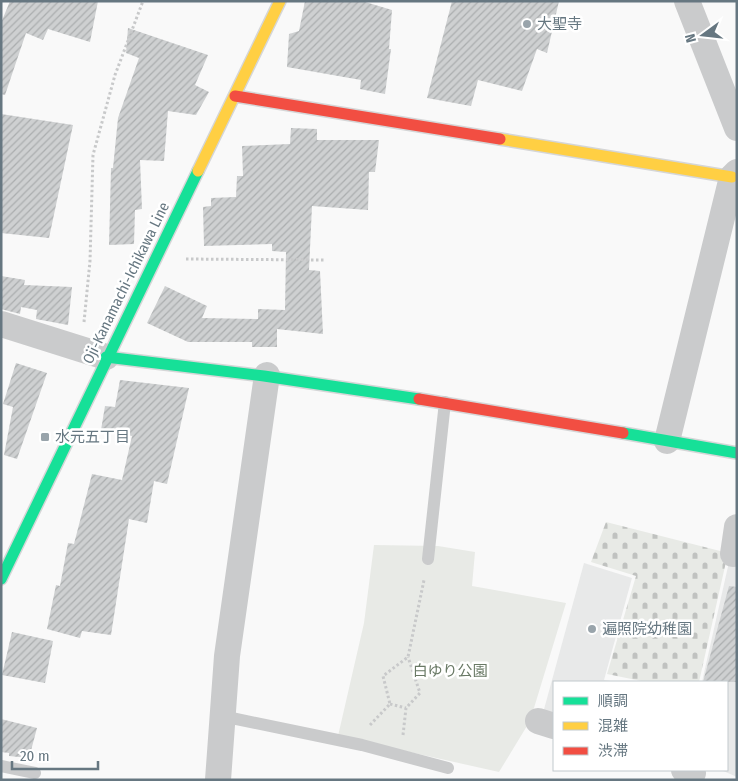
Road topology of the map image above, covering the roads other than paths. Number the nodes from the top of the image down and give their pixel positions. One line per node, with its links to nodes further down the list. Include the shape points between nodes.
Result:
1 (280, 1): 3 (street, Oji-Kanamachi-Ichikawa Line)
2 (687, 1): 4 (street)
3 (235, 96): 5 (street); 7 (street, Oji-Kanamachi-Ichikawa Line)
4 (737, 128)
5 (734, 174): 10 (street)
6 (1, 324): 7 (street)
7 (106, 357): 8 (street); 15 (street, Oji-Kanamachi-Ichikawa Line)
8 (267, 375): 9 (street); 16 (street, via 227,656)
9 (446, 402): 10 (street); 14 (lane)
10 (667, 441): 11 (street)
11 (737, 453)
12 (737, 527): 13 (street)
13 (733, 554)
14 (428, 559)
15 (1, 579)
16 (222, 716): 18 (lane, via 362,745); 21 (street)
17 (1, 766): 20 (lane)
18 (448, 768)
19 (687, 771): 22 (street, via 693,773)
20 (35, 773)
21 (218, 780)
22 (689, 780)

